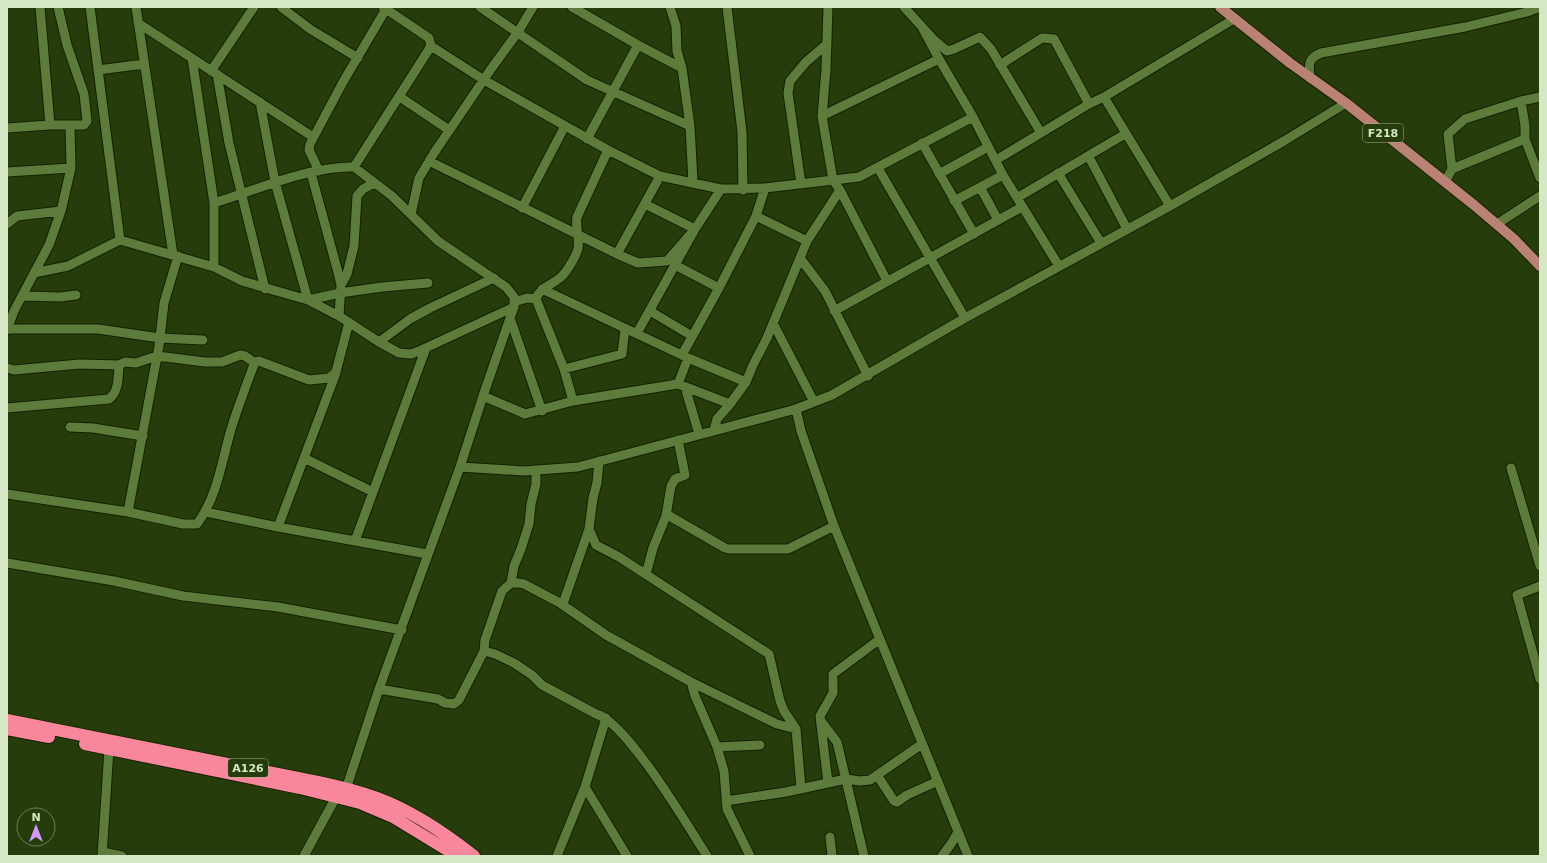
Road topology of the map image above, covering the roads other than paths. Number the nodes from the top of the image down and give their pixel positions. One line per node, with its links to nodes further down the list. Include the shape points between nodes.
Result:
1 (40, 7): 44 (street)
2 (58, 7): 45 (street, via 67,45 84,94 87,121 84,125)
3 (90, 7): 30 (street)
4 (136, 7): 18 (street)
5 (254, 7): 31 (street)
6 (281, 7): 25 (street, via 310,29)
7 (480, 7): 20 (street)
8 (533, 7): 20 (street)
9 (572, 7): 22 (street)
10 (670, 7): 29 (street, via 676,26 677,52)
11 (727, 7): 82 (street, via 742,132)
12 (828, 7): 21 (street)
13 (904, 7): 19 (street)
14 (1220, 7): 17 (main road, F218)
15 (1540, 7): 32 (street, via 1465,27 1321,53 1314,56 1310,62)
16 (388, 9): 23 (street, via 429,38); 25 (street)
17 (1234, 19): 32 (main road, F218); 36 (street)
18 (138, 23): 24 (street); 27 (street)
19 (923, 28): 26 (street); 28 (street, via 947,51 980,38 991,49)
20 (518, 32): 33 (street); 34 (street, via 587,80)
21 (827, 44): 42 (street); 78 (street, via 806,62 790,81 788,93)
22 (638, 45): 29 (street); 34 (street)
23 (431, 46): 33 (street); 35 (street)
24 (192, 58): 31 (street); 87 (street)
25 (358, 58): 52 (street)
26 (939, 59): 42 (street); 43 (street)
27 (144, 64): 30 (street); 106 (street)
28 (1000, 65): 41 (street, via 1042,38 1054,39); 50 (street)
29 (682, 68): 47 (street)
30 (98, 70): 102 (street)
31 (214, 72): 39 (street); 84 (street)
32 (1310, 78): 40 (main road, F218)
33 (484, 80): 46 (street); 49 (street)
34 (612, 92): 47 (street); 53 (street)
35 (400, 97): 49 (street); 61 (street)
36 (1104, 97): 41 (street); 51 (street)
37 (1540, 97): 38 (street)
38 (1521, 101): 54 (street); 65 (street, via 1465,119 1448,134)
39 (260, 102): 52 (street); 74 (street)
40 (1346, 103): 76 (main road, F218); 90 (street, via 1284,142)
41 (1089, 104): 50 (street)
42 (822, 116): 73 (street)
43 (973, 117): 55 (street); 56 (street)
44 (50, 125): 45 (street); 48 (street)
45 (70, 125): 62 (street)
46 (565, 126): 53 (street); 91 (street)
47 (690, 126): 75 (street)
48 (7, 128)
49 (449, 130): 59 (street)
50 (1041, 133): 60 (street)
51 (1125, 134): 58 (street); 90 (street)
52 (313, 137): 67 (street, via 309,150)
53 (587, 139): 57 (street)
54 (1525, 139): 64 (street); 65 (street)
55 (922, 143): 63 (street); 69 (street)
56 (988, 147): 60 (street); 69 (street)
57 (608, 150): 71 (street); 101 (street, via 577,217)
58 (1089, 156): 68 (street); 98 (street)
59 (429, 160): 91 (street); 93 (street, via 419,178)
60 (996, 160): 70 (street)
61 (354, 167): 67 (street); 77 (street)
62 (71, 168): 66 (street); 92 (street)
63 (878, 168): 73 (street, via 859,177); 107 (street)
64 (1538, 168): 72 (street)
65 (1452, 169): 76 (street)
66 (7, 172)
67 (315, 172): 74 (street); 119 (street)
68 (1058, 173): 88 (street); 104 (street)
69 (939, 174): 86 (street)
70 (1003, 175): 79 (street); 88 (street)
71 (660, 176): 75 (street); 89 (street)
72 (1540, 178)
73 (833, 180): 78 (street); 83 (street)
74 (275, 182): 84 (street); 124 (street)
75 (693, 182): 81 (street)
76 (1444, 182): 97 (main road, F218)
77 (374, 183): 93 (street); 119 (street, via 357,196 354,246 347,274)
78 (801, 184): 80 (street)
79 (980, 187): 86 (street); 95 (street)
80 (765, 188): 82 (street); 94 (street)
81 (722, 189): 82 (street); 99 (street)
82 (743, 190)
83 (840, 190): 103 (street); 115 (street)
84 (241, 195): 87 (street); 118 (street)
85 (1540, 196): 97 (street)
86 (954, 201): 100 (street)
87 (214, 203): 112 (street)
88 (1019, 203): 95 (street); 110 (street)
89 (645, 204): 99 (street); 105 (street)
90 (1170, 206): 98 (street)
91 (522, 208): 101 (street)
92 (61, 211): 96 (street, via 17,216); 113 (street, via 49,245)
93 (411, 214): 114 (street, via 438,241)
94 (756, 216): 103 (street); 117 (street)
95 (998, 220): 100 (street)
96 (7, 224)
97 (1497, 224): 111 (main road, F218)
98 (1127, 229): 104 (street)
99 (695, 230): 105 (street, via 667,261 638,263); 109 (street)
100 (974, 234): 107 (street)
101 (577, 235): 105 (street); 120 (street, via 578,248 566,272)
102 (120, 240): 106 (street); 113 (street, via 68,266)
103 (807, 242): 108 (street)
104 (1101, 244): 110 (street)
105 (617, 254)
106 (175, 256): 112 (street); 138 (street, via 164,303)
107 (930, 257): 115 (street); 131 (street)
108 (800, 258): 128 (street, via 825,291); 133 (street)
109 (675, 265): 117 (street); 127 (street)
110 (1059, 266): 131 (street)
111 (1540, 266)
112 (214, 267): 118 (street)
113 (34, 273): 122 (street)
114 (494, 278): 125 (street, via 514,297); 140 (street, via 430,308)
115 (887, 281): 128 (street)
116 (428, 283): 119 (street)
117 (719, 288): 137 (street)
118 (265, 289): 124 (street)
119 (340, 289): 124 (street); 129 (street)
120 (542, 289): 123 (street); 134 (street)
121 (76, 295): 122 (street)
122 (22, 296): 126 (street)
123 (536, 299): 125 (street, via 528,298); 147 (street)
124 (308, 300): 129 (street)
125 (514, 304): 130 (street); 141 (street)
126 (10, 311): 135 (street)
127 (650, 311): 136 (street); 137 (street)
128 (834, 311): 149 (street)
129 (339, 316): 132 (street)
130 (510, 318): 152 (street); 158 (street)
131 (965, 318): 149 (street)
132 (349, 322): 140 (street); 148 (street)
133 (773, 323): 150 (street); 154 (street)
134 (625, 328): 136 (street); 147 (street, via 622,354)
135 (8, 329): 138 (street, via 98,328)
136 (638, 333): 143 (street)
137 (692, 336): 143 (street)
138 (160, 338): 139 (street); 142 (street)
139 (203, 340)
140 (379, 342): 141 (street, via 399,353 412,354)
141 (426, 348): 169 (street)
142 (157, 356): 144 (street, via 222,362 240,355); 145 (street); 162 (street)
143 (685, 357): 150 (street); 151 (street)
144 (255, 363): 148 (street, via 259,361 309,380 329,378); 172 (street, via 232,426)
145 (119, 365): 146 (street, via 80,364 14,370); 156 (street, via 117,386 114,396 109,399)
146 (7, 368)
147 (564, 369): 153 (street)
148 (336, 372): 164 (street)
149 (868, 376): 154 (street)
150 (746, 382): 155 (street)
151 (682, 386): 153 (street); 155 (street); 161 (street)
152 (483, 396): 158 (street, via 525,414); 166 (street)
153 (573, 401): 158 (street)
154 (814, 402): 157 (street)
155 (730, 404): 160 (street, via 716,419)
156 (7, 408)
157 (796, 409): 160 (street); 174 (street, via 801,431)
158 (542, 410)
159 (70, 427): 162 (street)
160 (714, 430): 161 (street)
161 (699, 434): 163 (street)
162 (142, 436): 171 (street)
163 (678, 440): 165 (street); 173 (street, via 685,475 675,479 671,486)
164 (304, 458): 169 (street); 175 (street)
165 (599, 461): 168 (street, via 578,467); 176 (street)
166 (460, 467): 168 (street); 178 (street)
167 (1511, 468): 180 (street)
168 (536, 470): 182 (street, via 529,524 514,566)
169 (373, 492): 177 (street)
170 (7, 494): 171 (street)
171 (128, 512): 172 (street, via 182,524 197,524)
172 (206, 512): 175 (street)
173 (666, 514): 174 (street, via 729,549 788,549); 181 (street)
174 (834, 526): 186 (street)
175 (278, 527): 177 (street)
176 (589, 529): 181 (street, via 596,545 619,556); 184 (street, via 564,601)
177 (355, 541): 178 (street)
178 (428, 554): 185 (street)
179 (7, 563): 185 (street, via 114,581 183,596 278,607)
180 (1540, 566)
181 (646, 574): 194 (street, via 769,654 780,701)
182 (511, 584): 184 (street, via 524,584); 187 (street, via 502,591 485,640)
183 (1540, 586): 188 (street, via 1517,595)
184 (560, 603): 189 (street, via 606,635)
185 (402, 630): 190 (street)
186 (880, 639): 193 (street, via 833,674 832,693 820,716); 196 (street)
187 (484, 651): 190 (street, via 459,700 454,704); 191 (street, via 514,663 542,684)
188 (1540, 679)
189 (691, 682): 194 (street); 198 (street)
190 (380, 689): 205 (street)
191 (606, 718): 204 (street); 218 (street, via 638,753 660,783)
192 (7, 720): 205 (highway, A126)
193 (821, 720): 201 (street, via 837,742); 203 (street)
194 (791, 726): 206 (street)
195 (7, 729): 199 (highway, A126)
196 (922, 744): 200 (street); 202 (street)
197 (760, 745): 198 (street)
198 (716, 747): 208 (street, via 724,771)
199 (108, 749): 207 (highway, A126); 211 (street)
200 (877, 776): 201 (street, via 867,781); 202 (street, via 897,802)
201 (846, 779): 203 (street); 221 (street)
202 (938, 781): 209 (street)
203 (828, 783): 206 (street)
204 (585, 788): 216 (street); 217 (street)
205 (346, 789): 215 (highway, A126, via 378,798 394,806)
206 (800, 789): 208 (street)
207 (336, 797): 213 (street); 214 (highway, A126, via 360,803 393,817)
208 (726, 801): 219 (street, via 730,816)
209 (958, 832): 222 (street); 223 (street)
210 (830, 837): 220 (street)
211 (102, 854): 212 (street)
212 (122, 856)
213 (304, 856)
214 (457, 856)
215 (474, 856)
216 (556, 856)
217 (627, 856)
218 (707, 856)
219 (750, 856)
220 (832, 856)
221 (864, 856)
222 (942, 856)
223 (968, 856)

